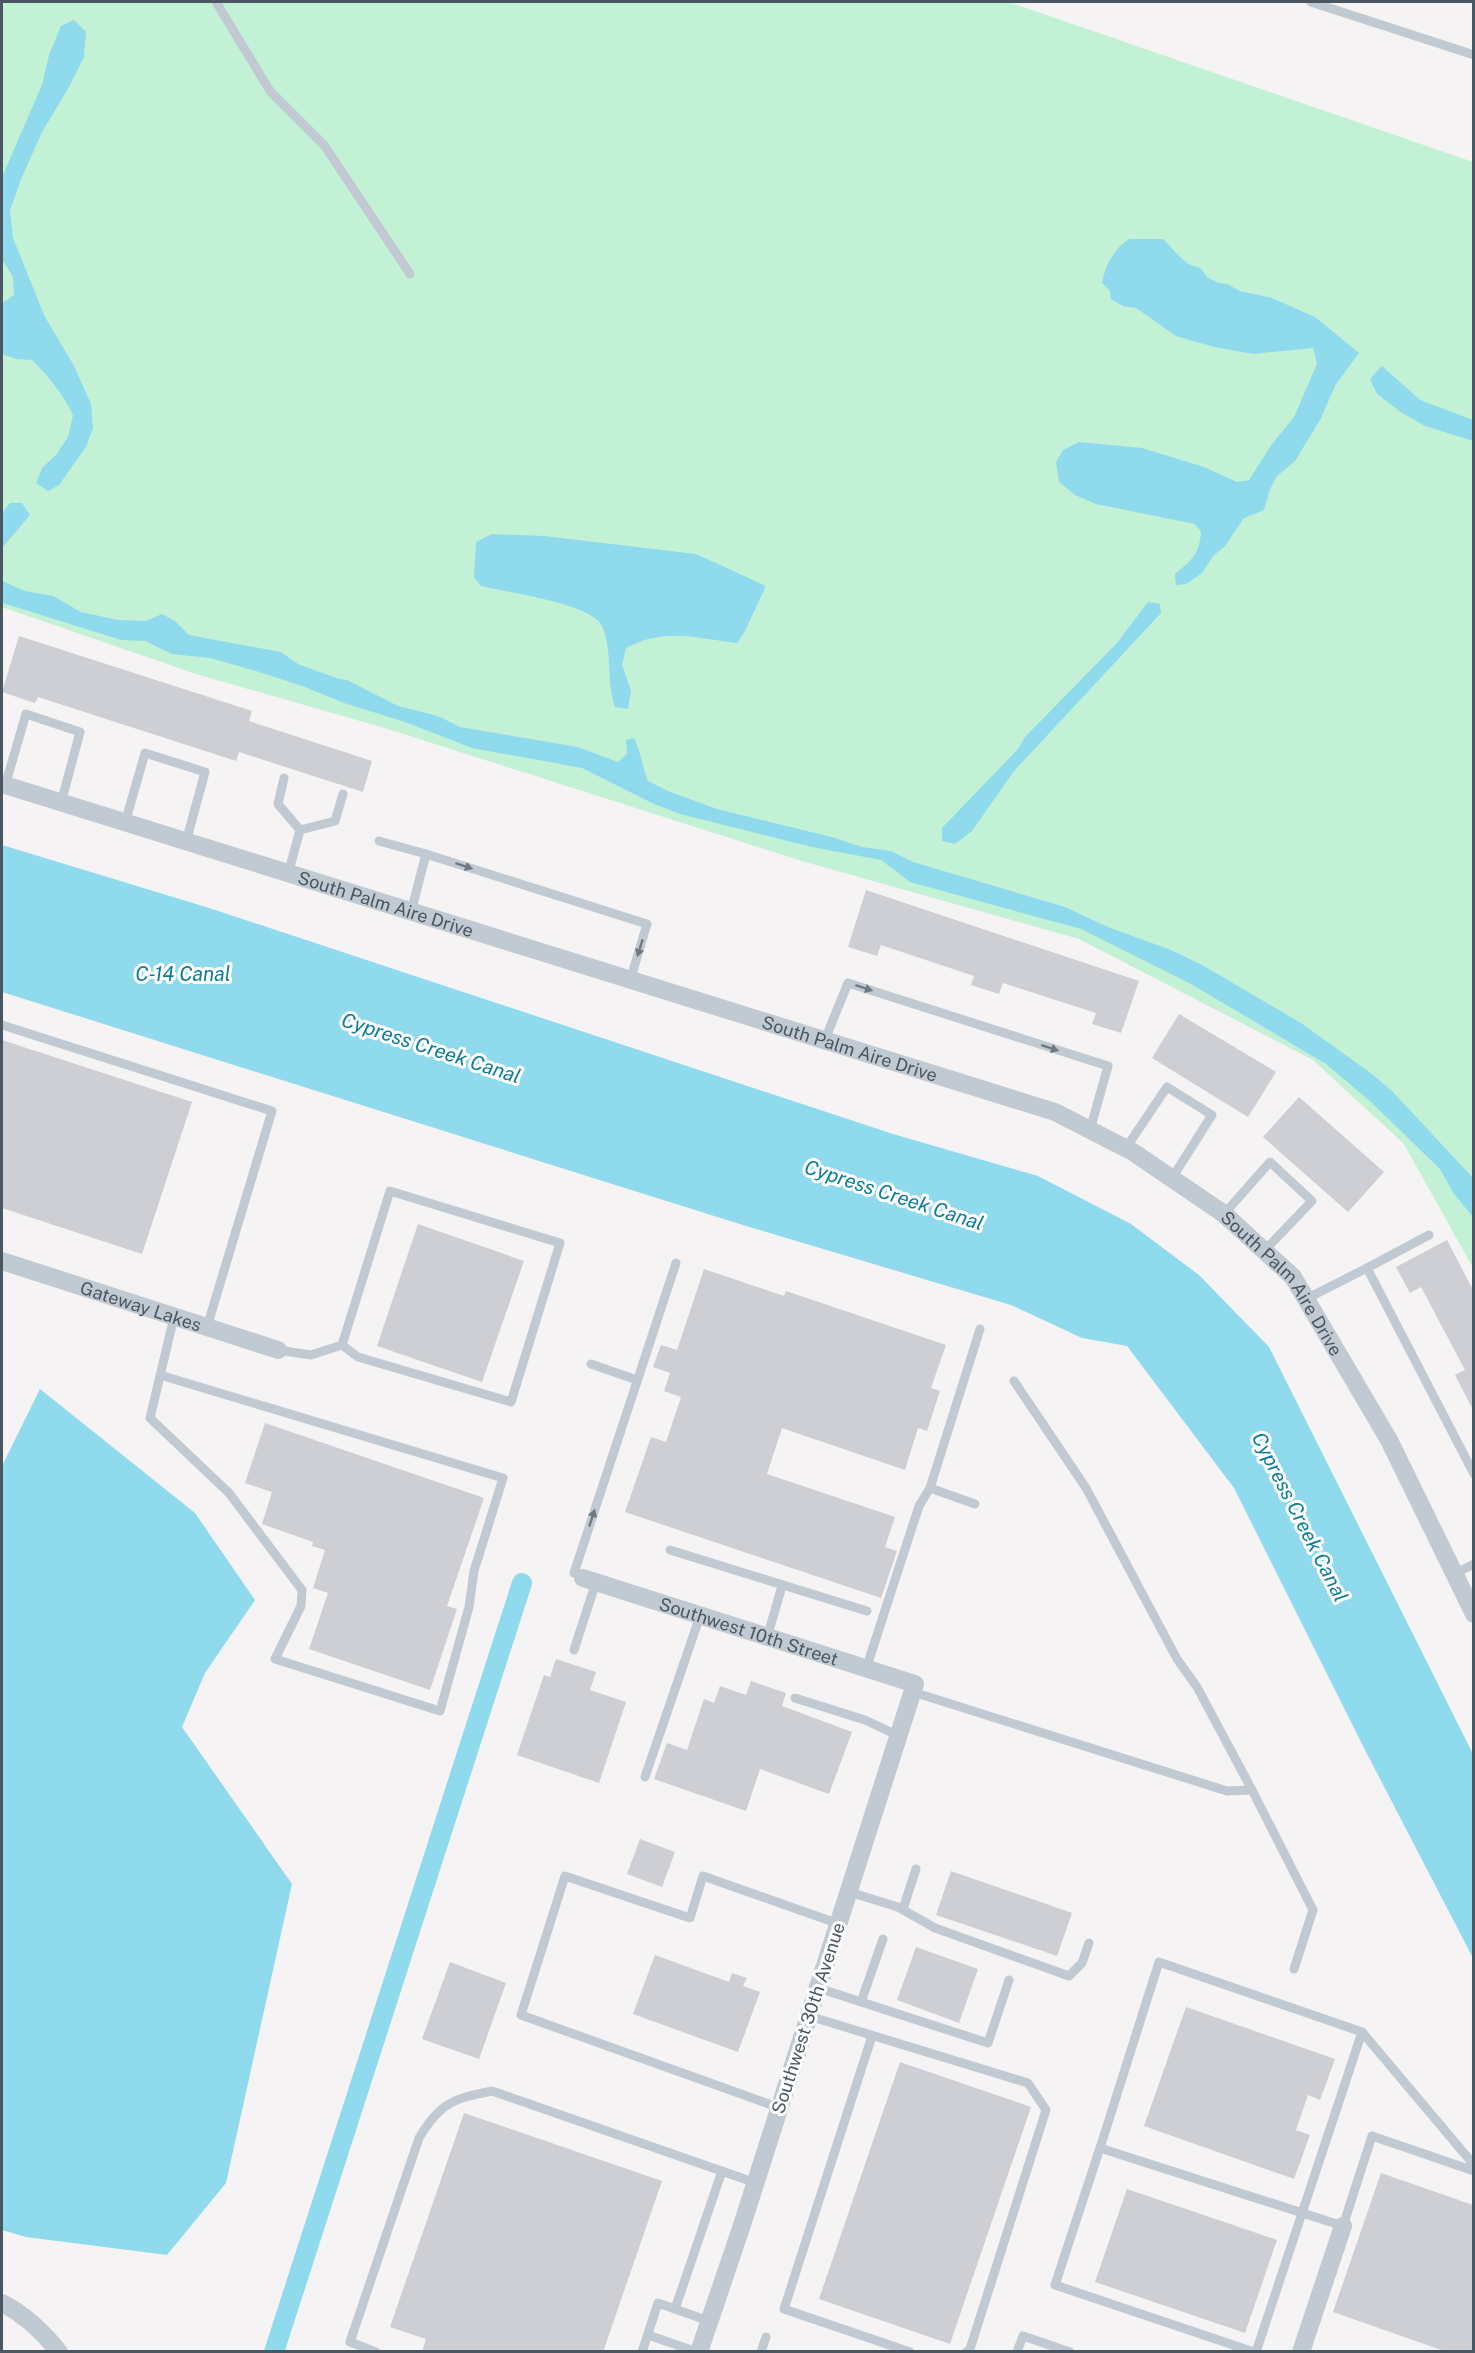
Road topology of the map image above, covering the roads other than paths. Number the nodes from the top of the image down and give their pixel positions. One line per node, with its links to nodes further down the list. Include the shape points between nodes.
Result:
1 (216, 2): 4 (lane, via 270,91 324,145)
2 (1311, 2): 3 (lane)
3 (1473, 55)
4 (410, 274)
5 (284, 778): 10 (lane, via 278,804)
6 (3, 785): 8 (street, South Palm Aire Drive); 8 (lane, via 26,714 80,732)
7 (343, 794): 10 (lane, via 335,821)
8 (60, 803): 9 (street, South Palm Aire Drive)
9 (126, 823): 12 (street, South Palm Aire Drive); 12 (lane, via 145,753 206,772)
10 (300, 830): 14 (lane)
11 (379, 841): 13 (lane)
12 (186, 842): 14 (street, South Palm Aire Drive)
13 (426, 854): 15 (lane); 16 (lane, one-way to 16, via 647,924)
14 (288, 874): 15 (street, South Palm Aire Drive)
15 (411, 912): 16 (street, South Palm Aire Drive)
16 (630, 981): 18 (street, South Palm Aire Drive)
17 (2, 1025): 30 (lane, via 273,1111)
18 (824, 1041): 19 (street, South Palm Aire Drive, via 1055,1112); 19 (lane, one-way to 19, via 848,983 1108,1066)
19 (1090, 1130): 20 (street, South Palm Aire Drive)
20 (1126, 1148): 21 (street, South Palm Aire Drive); 21 (lane, via 1167,1087 1212,1116)
21 (1172, 1178): 22 (street, South Palm Aire Drive)
22 (1224, 1214): 24 (street, South Palm Aire Drive); 24 (lane, via 1270,1162 1312,1201)
23 (1428, 1235): 27 (lane)
24 (1264, 1251): 28 (street, South Palm Aire Drive, via 1293,1277)
25 (2, 1261): 29 (street, Gateway Lakes)
26 (676, 1263): 36 (lane)
27 (1367, 1268): 28 (lane); 38 (lane)
28 (1306, 1299): 43 (street, South Palm Aire Drive, via 1389,1440)
29 (174, 1317): 30 (street, Gateway Lakes); 35 (lane)
30 (207, 1328): 33 (street, Gateway Lakes)
31 (980, 1329): 39 (lane)
32 (342, 1345): 32 (lane, via 390,1191 560,1243 511,1402 358,1357); 33 (lane, via 311,1355)
33 (278, 1350)
34 (591, 1364): 36 (lane)
35 (160, 1376): 35 (lane, via 150,1418 229,1493 302,1590 301,1606 275,1659 440,1711 469,1607 474,1571 503,1478)
36 (637, 1380): 44 (lane, one-way to 36)
37 (1014, 1381): 56 (lane, via 1086,1488)
38 (1473, 1474)
39 (930, 1488): 40 (lane); 51 (lane, via 919,1506)
40 (975, 1504)
41 (670, 1550): 45 (lane)
42 (1473, 1564): 43 (lane)
43 (1454, 1574): 47 (street, South Palm Aire Drive)
44 (584, 1578): 48 (street, Southwest 10th Street); 50 (lane)
45 (782, 1586): 46 (lane); 49 (lane)
46 (867, 1611)
47 (1473, 1614)
48 (700, 1616): 49 (street, Southwest 10th Street); 55 (lane)
49 (767, 1638): 51 (street, Southwest 10th Street)
50 (574, 1650)
51 (867, 1669): 52 (street, Southwest 10th Street)
52 (914, 1688): 54 (street, Southwest 30th Avenue); 56 (lane, via 1227,1791)
53 (795, 1698): 54 (lane, via 865,1720)
54 (899, 1736): 58 (street, Southwest 30th Avenue)
55 (645, 1777)
56 (1252, 1790): 63 (lane, via 1313,1910)
57 (916, 1869): 59 (lane)
58 (849, 1892): 59 (lane); 60 (street, Southwest 30th Avenue)
59 (903, 1910): 62 (lane, via 935,1928 1069,1976 1082,1963)
60 (839, 1924): 65 (street, Southwest 30th Avenue); 70 (lane, via 703,1876 690,1918 565,1876 521,2015)
61 (884, 1939): 66 (lane)
62 (1089, 1943)
63 (1294, 1969)
64 (1009, 1980): 66 (lane, via 988,2043)
65 (818, 1988): 66 (lane); 67 (street, Southwest 30th Avenue)
66 (861, 2002)
67 (809, 2016): 69 (lane); 70 (street, Southwest 30th Avenue)
68 (1362, 2032): 71 (lane, via 1159,1962); 72 (lane); 76 (lane)
69 (872, 2036): 88 (lane, via 784,2309); 89 (lane, via 1028,2083 1046,2110)
70 (780, 2108): 75 (street, Southwest 30th Avenue)
71 (1100, 2148): 76 (lane); 92 (lane, via 1055,2285)
72 (1473, 2166)
73 (722, 2171): 75 (lane); 79 (lane); 84 (lane, via 492,2091 461,2097 433,2115 419,2138 358,2319 351,2342)
74 (1473, 2171): 77 (lane, via 1372,2136)
75 (756, 2183): 80 (street, Southwest 30th Avenue)
76 (1301, 2212): 77 (lane); 92 (lane)
77 (1343, 2226): 93 (street)
78 (2, 2303): 83 (street, via 16,2310)
79 (675, 2308): 80 (lane); 81 (lane, via 658,2303)
80 (710, 2321): 86 (street, Southwest 30th Avenue)
81 (648, 2335): 85 (lane); 86 (lane)
82 (766, 2337): 87 (lane)
83 (59, 2352)
84 (376, 2352)
85 (642, 2352)
86 (698, 2352)
87 (761, 2352)
88 (910, 2352)
89 (966, 2352)
90 (1017, 2352): 91 (lane, via 1023,2336)
91 (1070, 2352)
92 (1255, 2352)
93 (1301, 2352)

